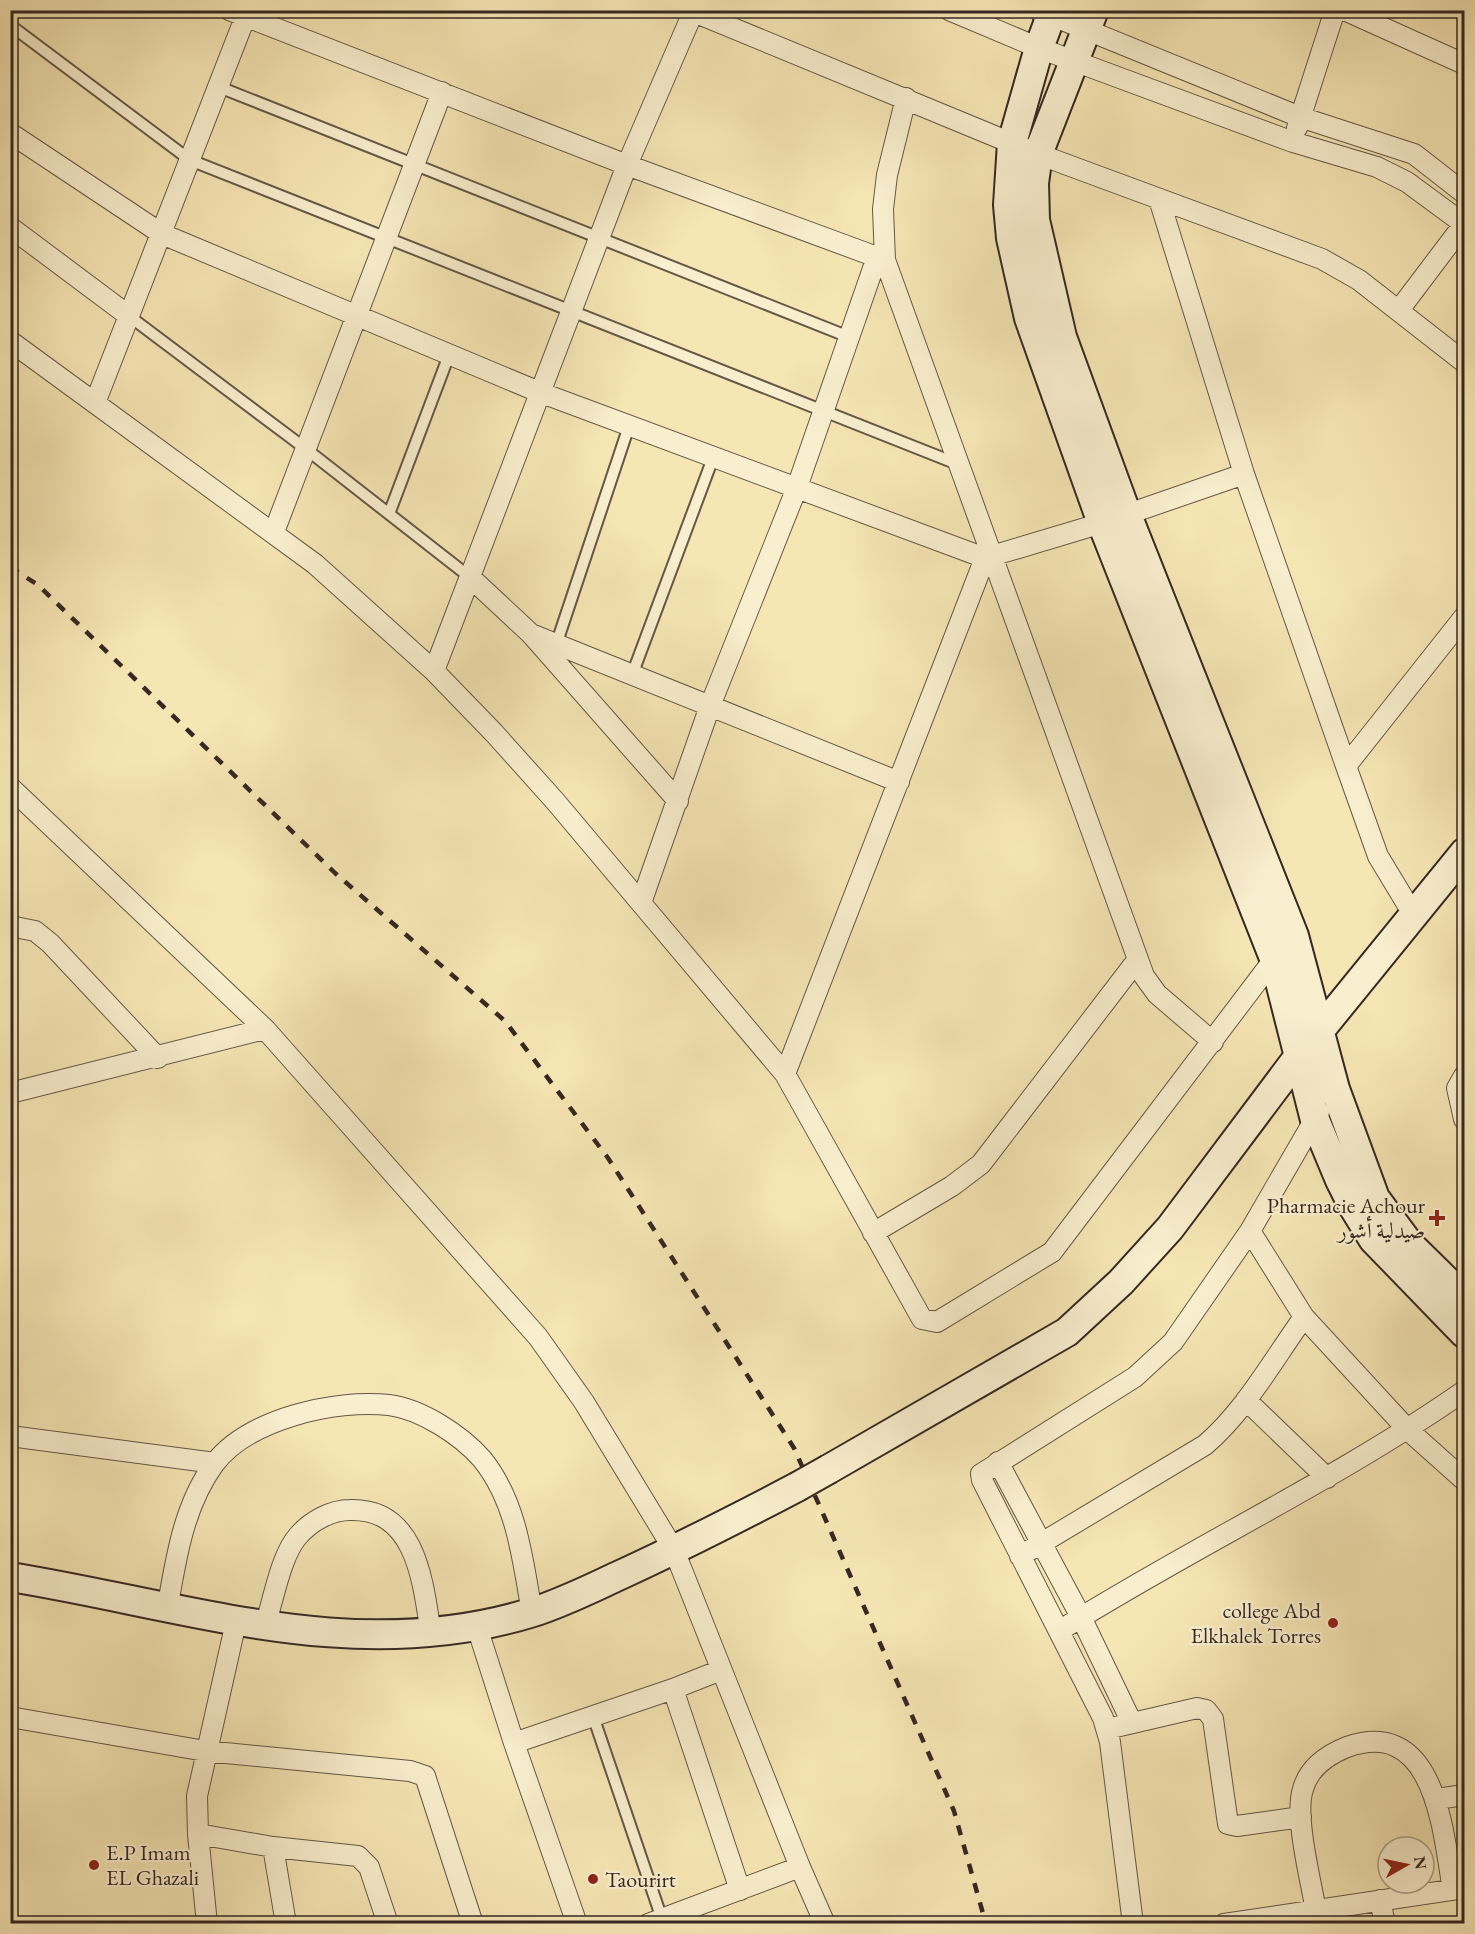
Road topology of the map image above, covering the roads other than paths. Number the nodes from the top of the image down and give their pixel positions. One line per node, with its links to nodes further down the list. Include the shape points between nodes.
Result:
1 (949, 10): 9 (street)
2 (1335, 10): 15 (street)
3 (1344, 10): 11 (street)
4 (692, 11): 14 (street); 21 (street)
5 (1047, 12): 7 (street); 9 (street)
6 (241, 13): 12 (street); 13 (street)
7 (1090, 21): 10 (street); 15 (street)
8 (10, 25): 19 (lane)
9 (1039, 48): 10 (street); 18 (street)
10 (1075, 61): 17 (street); 18 (street)
11 (1464, 64)
12 (219, 87): 19 (street); 20 (lane)
13 (442, 92): 20 (street); 21 (street)
14 (906, 98): 18 (street); 29 (street, via 887,175)
15 (1300, 117): 17 (street); 22 (street, via 1414,153)
16 (10, 134): 26 (street)
17 (1293, 142): 24 (street, via 1393,174)
18 (1025, 148): 23 (street); 48 (street, via 1034,183 1035,219 1044,268)
19 (190, 160): 26 (street); 27 (lane)
20 (415, 164): 27 (street); 28 (lane)
21 (627, 165): 28 (street); 29 (street)
22 (1464, 193)
23 (1159, 199): 30 (street, via 1322,260 1359,280); 45 (street)
24 (1464, 224): 30 (street)
25 (10, 227): 32 (street)
26 (162, 234): 32 (street); 33 (street)
27 (388, 238): 31 (lane); 33 (street)
28 (598, 238): 31 (street); 34 (lane)
29 (881, 258): 34 (street); 44 (street)
30 (1400, 310): 37 (street)
31 (570, 311): 38 (street); 40 (lane)
32 (129, 316): 39 (street); 42 (lane)
33 (358, 317): 36 (street); 42 (street)
34 (849, 338): 40 (street)
35 (10, 341): 39 (street)
36 (449, 355): 38 (street); 47 (lane)
37 (1464, 362)
38 (538, 392): 41 (street); 51 (street)
39 (95, 403): 49 (street)
40 (823, 412): 44 (lane); 46 (street)
41 (629, 426): 43 (street); 54 (lane)
42 (306, 449): 47 (lane); 49 (street)
43 (713, 458): 46 (street); 56 (lane)
44 (960, 465): 50 (street)
45 (1244, 474): 48 (street); 58 (street)
46 (796, 490): 50 (street); 57 (street)
47 (389, 514): 51 (lane)
48 (1114, 519): 50 (street); 66 (street); 67 (street)
49 (274, 532): 55 (street)
50 (989, 557): 59 (street); 68 (street)
51 (471, 578): 53 (street); 55 (street)
52 (1464, 617): 58 (street)
53 (531, 634): 54 (street); 61 (street)
54 (556, 645): 56 (street)
55 (434, 671): 63 (street, via 555,801)
56 (632, 675): 57 (street)
57 (710, 706): 59 (street); 61 (street)
58 (1346, 766): 64 (street, via 1378,856)
59 (899, 782): 74 (street)
60 (10, 788): 69 (street)
61 (678, 801): 63 (street)
62 (1464, 853): 64 (street)
63 (640, 903): 74 (street)
64 (1413, 914): 70 (street)
65 (10, 926): 73 (street, via 35,931 50,943)
66 (1294, 936): 67 (street); 70 (street)
67 (1274, 958): 71 (street); 72 (street)
68 (1138, 959): 71 (street, via 1157,994); 81 (street, via 981,1164)
69 (265, 1029): 73 (street); 94 (street, via 538,1337 584,1402)
70 (1320, 1030): 72 (street); 76 (street)
71 (1213, 1042): 81 (street, via 1052,1252 937,1322 922,1319)
72 (1299, 1056): 79 (street); 94 (street, bridge, via 1170,1228 1084,1318 1043,1346 829,1469)
73 (158, 1058): 77 (street)
74 (785, 1074): 81 (street)
75 (1464, 1076): 78 (street, via 1457,1088)
76 (1335, 1089): 79 (street); 82 (street, via 1375,1198 1410,1245)
77 (10, 1093)
78 (1464, 1119)
79 (1315, 1120): 80 (street); 84 (street, via 1354,1208 1373,1239)
80 (1250, 1231): 83 (street); 89 (street, via 1173,1342 1159,1356 1135,1377)
81 (873, 1233)
82 (1464, 1298)
83 (1304, 1317): 86 (street); 87 (street)
84 (1464, 1333)
85 (1464, 1391): 87 (street)
86 (1246, 1400): 91 (street); 93 (street, via 1205,1445)
87 (1408, 1430): 91 (street); 92 (street)
88 (10, 1436): 90 (street)
89 (998, 1462): 93 (street); 95 (street, via 985,1470 982,1480)
90 (215, 1463): 97 (street, via 195,1498 179,1541); 98 (street, via 250,1434 293,1414 345,1405 390,1405 415,1414 451,1432 482,1459 502,1492 519,1538)
91 (1328, 1478): 99 (street)
92 (1464, 1480)
93 (1042, 1543): 95 (street); 99 (street)
94 (675, 1550): 98 (street); 105 (street)
95 (1020, 1556): 103 (street)
96 (10, 1576): 97 (street)
97 (167, 1610): 100 (street)
98 (532, 1613): 102 (street)
99 (1081, 1617): 103 (street); 109 (street)
100 (236, 1622): 101 (street); 112 (street)
101 (266, 1626): 104 (street, via 342,1633); 104 (street, via 286,1558 297,1536 315,1521 338,1510 364,1510 385,1515 400,1529 423,1582)
102 (477, 1627): 104 (street); 111 (street)
103 (1059, 1631): 110 (street)
104 (431, 1634)
105 (722, 1670): 106 (street); 118 (street)
106 (673, 1689): 107 (street); 120 (street)
107 (593, 1716): 111 (street); 123 (lane)
108 (10, 1717): 112 (street)
109 (1132, 1723): 110 (street); 115 (street, via 1197,1708 1206,1710 1213,1719 1228,1824)
110 (1107, 1729): 130 (street)
111 (514, 1743): 128 (street)
112 (205, 1751): 116 (street, via 197,1796); 127 (street, via 410,1771 425,1776)
113 (1464, 1795): 114 (street)
114 (1437, 1799): 115 (street, via 1423,1768 1406,1754 1385,1743 1359,1743 1330,1754 1313,1769 1302,1790); 119 (street)
115 (1301, 1817): 122 (street)
116 (198, 1834): 117 (street); 124 (street)
117 (273, 1847): 125 (street); 126 (street, via 358,1856 369,1867)
118 (800, 1867): 120 (street); 129 (street)
119 (1459, 1889): 121 (street)
120 (740, 1890): 123 (street)
121 (1380, 1900): 122 (street); 132 (street)
122 (1316, 1911): 131 (street)
123 (655, 1921)
124 (207, 1923)
125 (286, 1923)
126 (388, 1923)
127 (473, 1923)
128 (577, 1923)
129 (825, 1923)
130 (1133, 1923)
131 (1236, 1923)
132 (1385, 1923)

